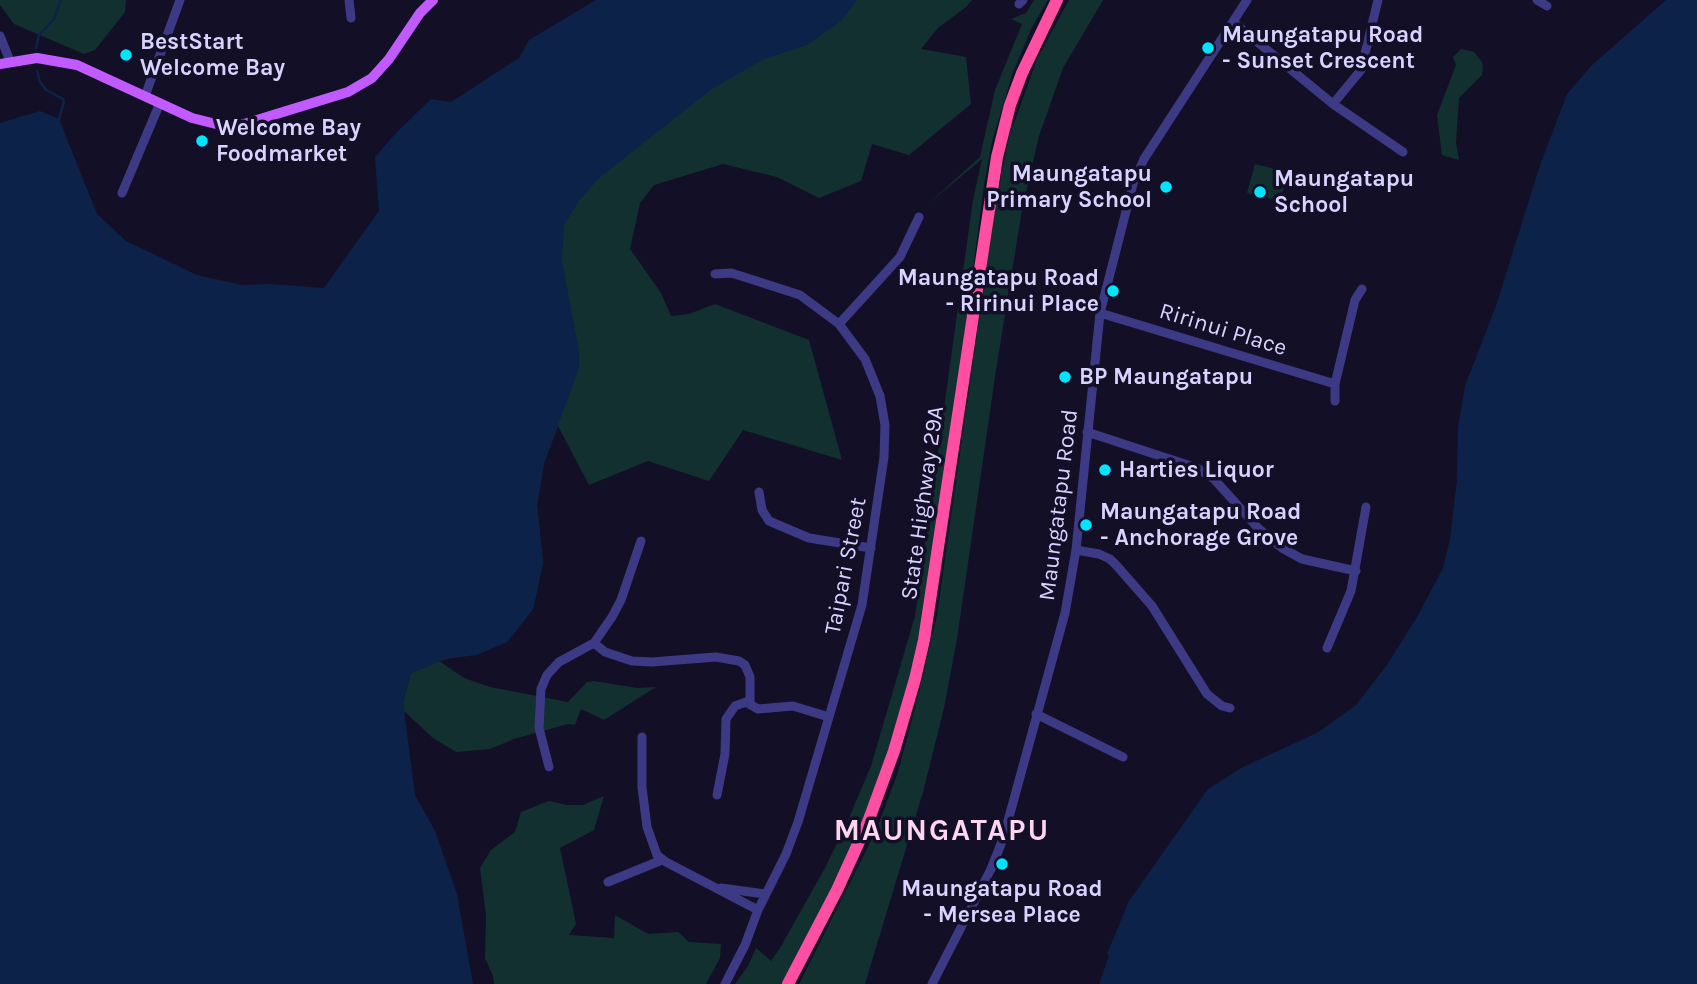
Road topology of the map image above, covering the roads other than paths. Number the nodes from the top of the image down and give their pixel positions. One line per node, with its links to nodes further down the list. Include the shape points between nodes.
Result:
1 (180, 0): 13 (street)
2 (349, 0): 9 (street)
3 (433, 0): 14 (main road, via 377,74 348,92 231,125 192,118)
4 (1058, 0): 48 (highway, State Highway 29A, via 1022,74 996,157 924,640 912,691 868,822)
5 (1247, 0): 10 (street, Maungatapu Road)
6 (1378, 0): 15 (street, via 1360,70)
7 (1537, 0): 8 (street)
8 (1547, 6)
9 (351, 18)
10 (1233, 22): 15 (street); 21 (street, Maungatapu Road, via 1137,172)
11 (0, 36): 12 (street)
12 (5, 62): 13 (main road, via 37,58 77,65)
13 (145, 96): 14 (main road)
14 (160, 103): 17 (street)
15 (1333, 104): 16 (street)
16 (1403, 152)
17 (122, 193)
18 (919, 217): 22 (street, via 900,257)
19 (715, 274): 22 (street, Taipari Street, via 731,273 800,295)
20 (1362, 289): 23 (street)
21 (1100, 313): 23 (street, Ririnui Place); 25 (street, Maungatapu Road)
22 (839, 324): 29 (street, Taipari Street, via 865,359 884,415 884,457)
23 (1335, 384): 24 (street)
24 (1335, 401)
25 (1087, 432): 30 (street, Maungatapu Road); 31 (street, via 1197,468 1214,479 1282,548 1302,559)
26 (759, 492): 29 (street, via 769,521 808,538)
27 (1366, 507): 31 (street)
28 (640, 541): 32 (street, via 621,600)
29 (871, 548): 37 (street, Taipari Street, via 862,605)
30 (1076, 550): 35 (street, via 1099,554 1117,566 1152,606 1207,694); 36 (street, Maungatapu Road, via 1065,613)
31 (1356, 571): 33 (street)
32 (594, 643): 34 (street, via 632,661 716,657 739,661 750,677); 40 (street, via 559,662 541,689 540,728)
33 (1327, 648)
34 (750, 702): 37 (street, via 758,709 793,706); 41 (street, via 741,703 726,719)
35 (1230, 708)
36 (1036, 714): 39 (street); 49 (street, Maungatapu Road, via 1003,839)
37 (829, 717): 45 (street, Taipari Street, via 798,822)
38 (642, 737): 42 (street, via 647,827 653,849)
39 (1124, 757)
40 (549, 767)
41 (717, 795)
42 (662, 860): 43 (street); 44 (street)
43 (608, 882)
44 (716, 887): 45 (street); 46 (street)
45 (765, 894): 46 (street, Taipari Street)
46 (758, 910): 47 (street, Taipari Street)
47 (725, 984)
48 (788, 984)
49 (932, 984)

